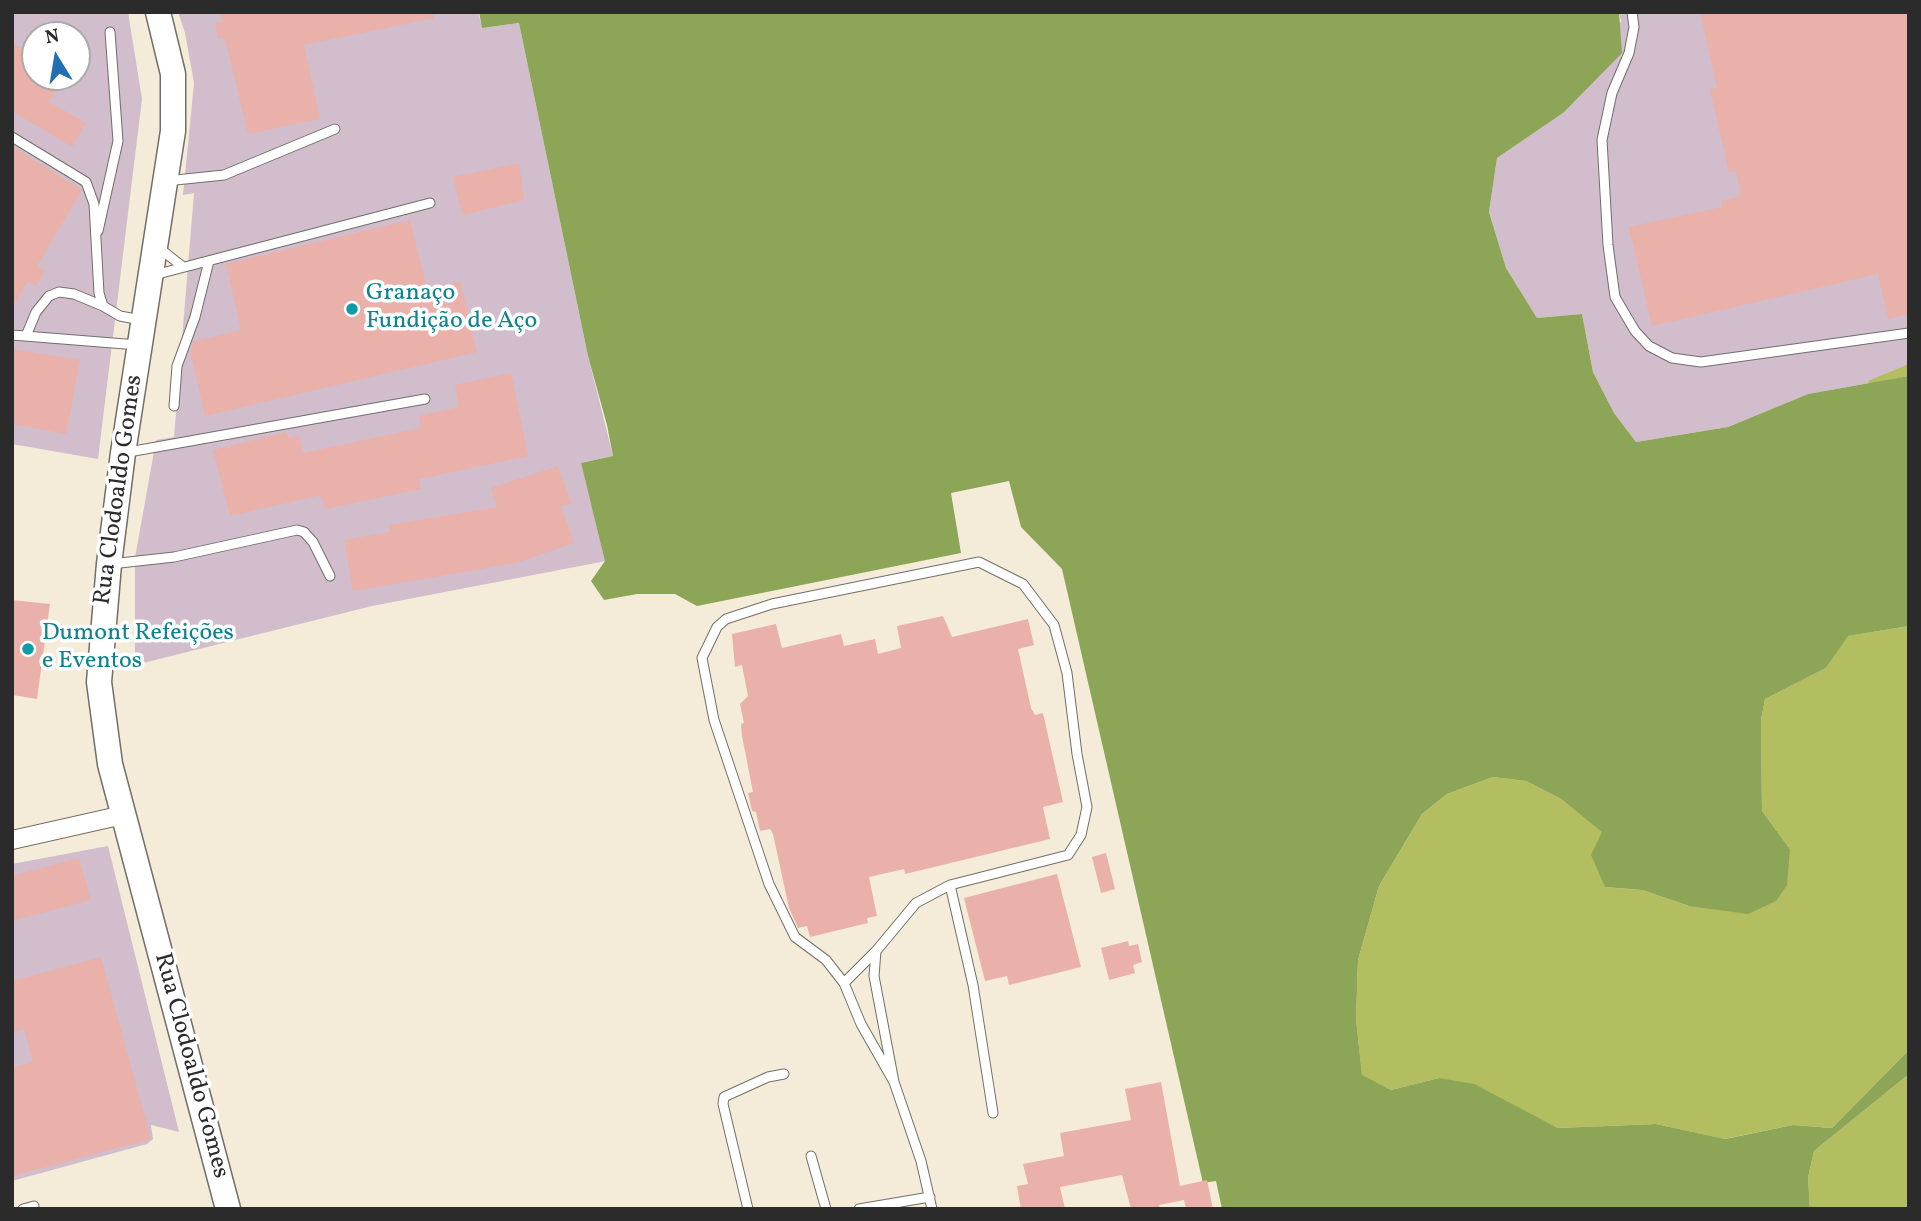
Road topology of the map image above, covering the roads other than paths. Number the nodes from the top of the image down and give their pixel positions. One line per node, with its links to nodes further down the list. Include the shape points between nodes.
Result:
1 (159, 12): 6 (main road, Rua Clodoaldo Gomes, via 174,100)
2 (1632, 12): 15 (lane, via 1629,53 1612,93 1602,140 1615,297 1635,331 1649,346 1672,358 1701,362)
3 (110, 32): 8 (lane, via 118,141)
4 (335, 129): 6 (lane, via 224,175)
5 (12, 137): 8 (lane, via 86,182)
6 (164, 181): 9 (main road, Rua Clodoaldo Gomes)
7 (430, 203): 10 (lane)
8 (97, 236): 13 (lane)
9 (154, 245): 11 (lane); 12 (main road, Rua Clodoaldo Gomes)
10 (209, 261): 11 (lane); 19 (lane, via 177,366)
11 (182, 266): 12 (lane)
12 (149, 277): 14 (main road, Rua Clodoaldo Gomes)
13 (103, 306): 14 (lane); 17 (lane, via 59,292 49,296 36,312)
14 (142, 333): 17 (lane); 20 (main road, Rua Clodoaldo Gomes)
15 (1909, 333)
16 (12, 335): 17 (lane)
17 (26, 336)
18 (425, 399): 20 (lane)
19 (174, 406)
20 (123, 453): 21 (main road, Rua Clodoaldo Gomes)
21 (109, 564): 22 (lane, via 174,557 297,530 313,542); 23 (main road, Rua Clodoaldo Gomes, via 99,682 104,734)
22 (330, 576)
23 (122, 815): 24 (street); 35 (main road, Rua Clodoaldo Gomes)
24 (12, 840)
25 (950, 885): 26 (lane, via 916,902); 27 (lane, via 1068,855 1081,835 1087,807 1067,673 1054,625 1023,584 978,562 772,604 726,619 702,658 714,720 774,895 795,937 827,960); 30 (lane)
26 (876, 951): 27 (lane); 29 (lane, via 874,976)
27 (844, 983): 29 (lane)
28 (784, 1074): 36 (lane, via 724,1097)
29 (894, 1082): 32 (lane)
30 (993, 1113)
31 (811, 1156): 37 (lane)
32 (930, 1197): 38 (lane); 39 (lane)
33 (34, 1206): 34 (lane)
34 (23, 1209)
35 (228, 1209)
36 (748, 1209)
37 (826, 1209)
38 (859, 1209)
39 (932, 1209)

